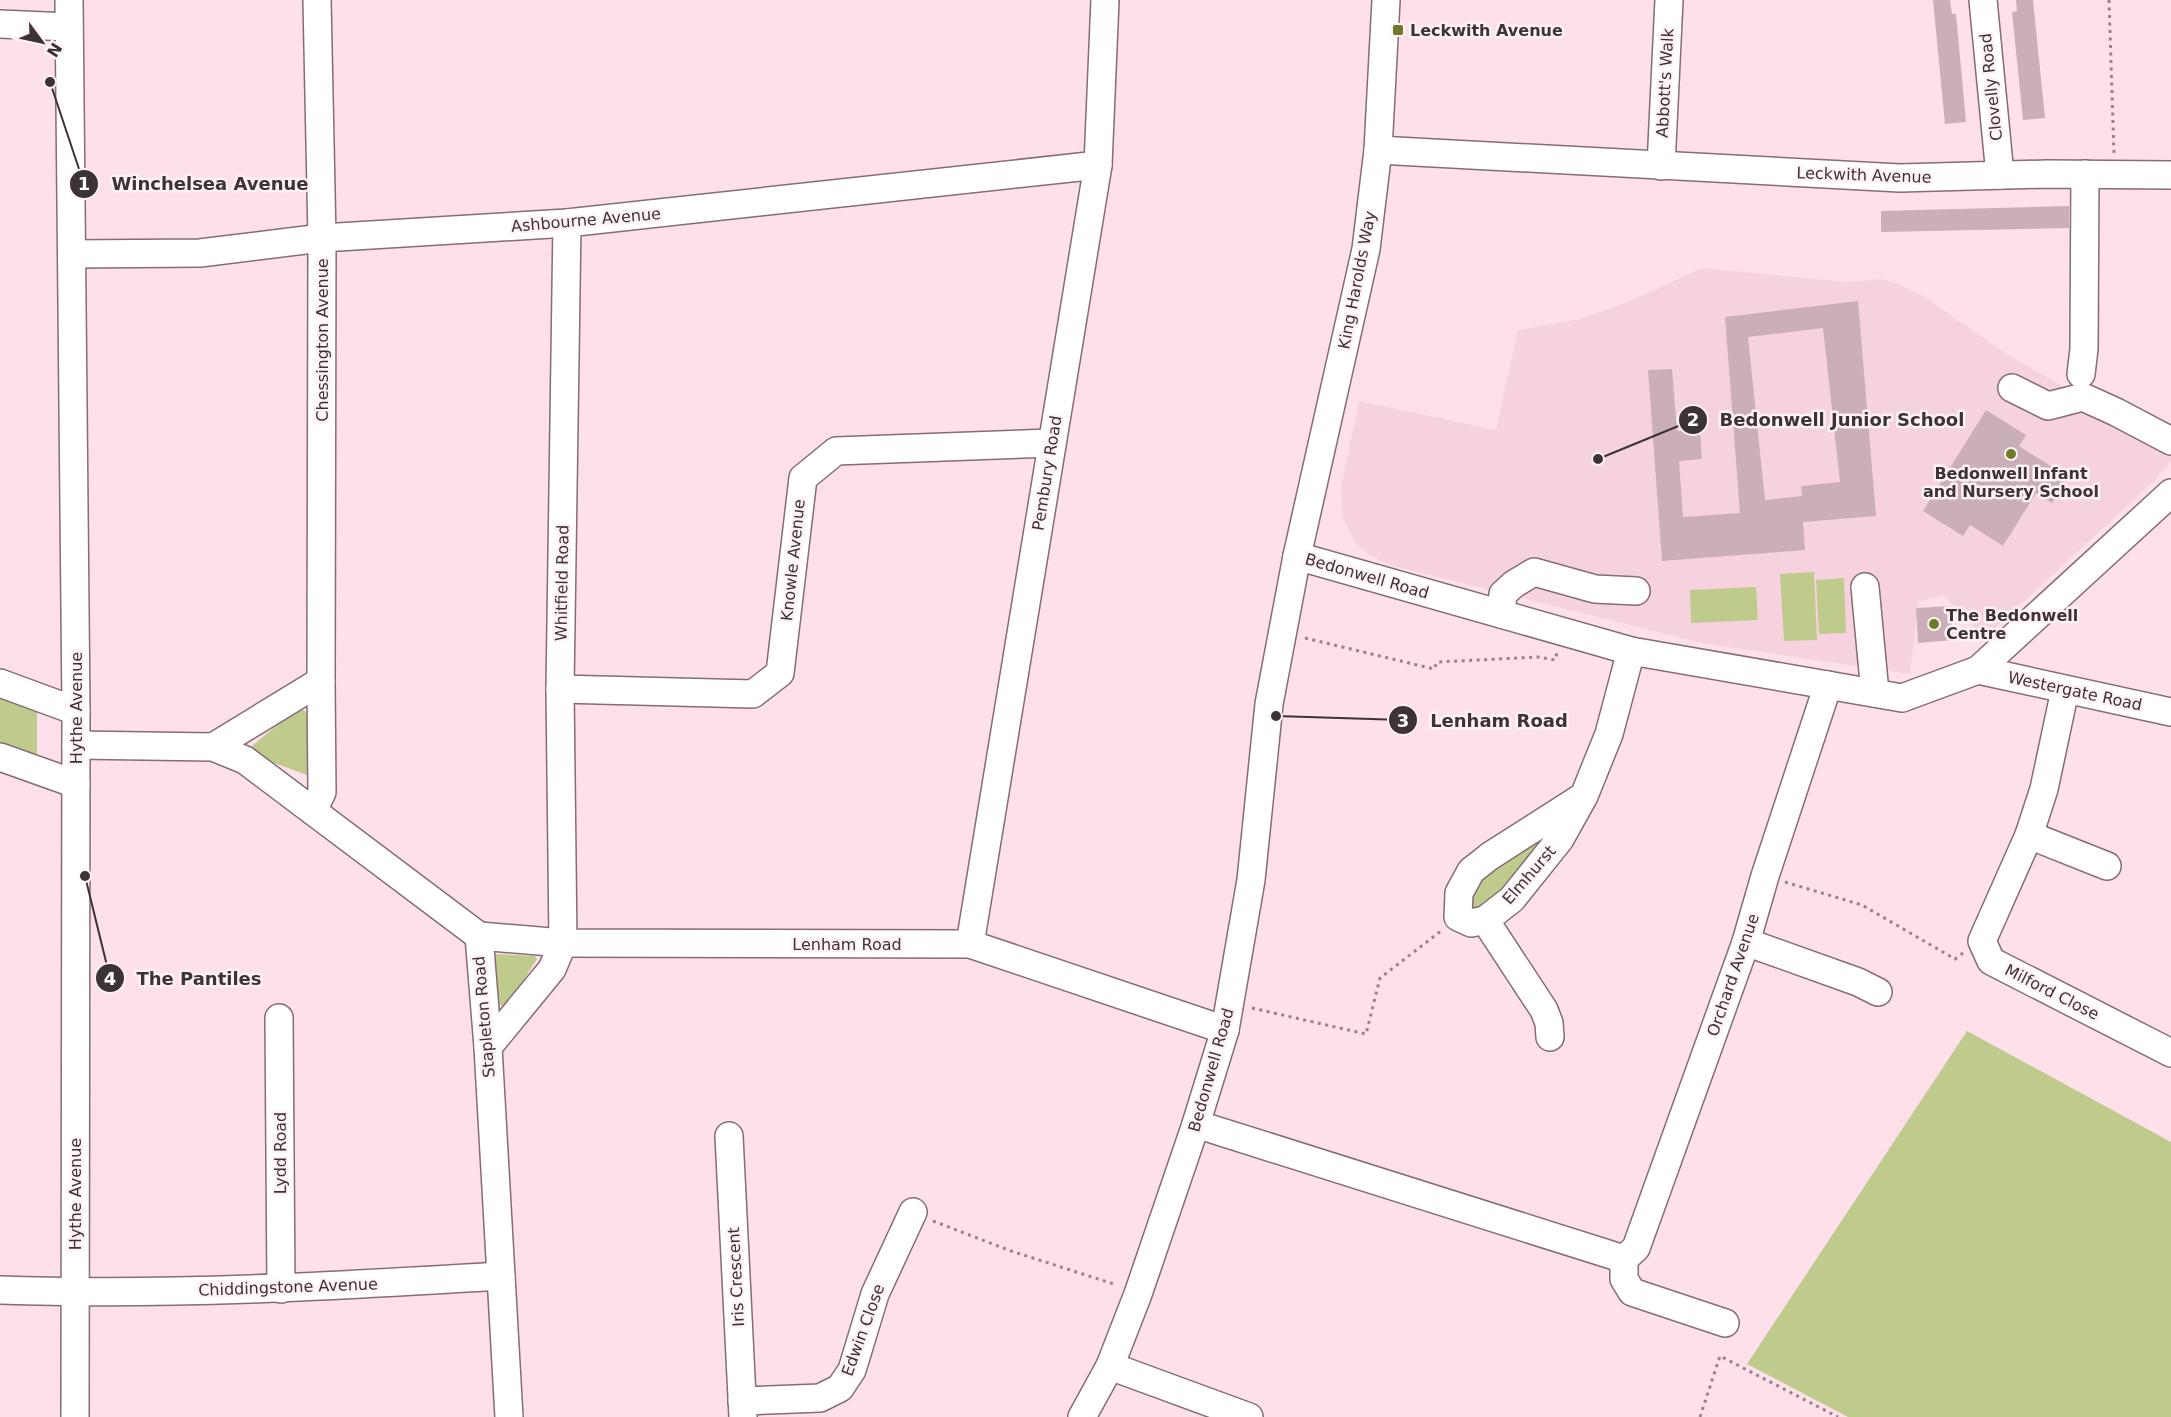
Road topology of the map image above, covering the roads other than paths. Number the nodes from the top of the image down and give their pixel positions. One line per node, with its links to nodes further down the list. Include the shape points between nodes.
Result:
1 (69, 0): 8 (street, Hythe Avenue)
2 (317, 0): 16 (street, Chessington Avenue)
3 (1105, 0): 10 (street, Pembury Road)
4 (1386, 0): 9 (street, King Harolds Way)
5 (1669, 0): 11 (street, Abbott's Walk)
6 (1983, 0): 13 (street, Clovelly Road)
7 (0, 24): 8 (street)
8 (69, 27): 17 (street, Hythe Avenue)
9 (1378, 150): 11 (street, Leckwith Avenue); 23 (street, King Harolds Way, via 1366,249)
10 (1098, 165): 15 (street, Ashbourne Avenue); 21 (street, Pembury Road)
11 (1661, 166): 13 (street, Leckwith Avenue, via 1908,178)
12 (2085, 174): 13 (street, Leckwith Avenue); 14 (street, Leckwith Avenue); 18 (street)
13 (2000, 175)
14 (2171, 175)
15 (567, 224): 16 (street, Ashbourne Avenue); 32 (street, Whitfield Road)
16 (322, 238): 17 (street, Ashbourne Avenue, via 200,253); 29 (street, Chessington Avenue)
17 (72, 254): 35 (street, Hythe Avenue)
18 (2081, 374)
19 (2012, 388): 20 (street, via 2048,406 2083,397)
20 (2171, 441)
21 (1051, 443): 32 (street, Knowle Avenue, via 836,451 802,478 780,673 753,694); 49 (street, Pembury Road)
22 (2171, 493): 28 (street, Bedonwell Road)
23 (1297, 556): 26 (street, Bedonwell Road); 52 (street, Bedonwell Road, via 1269,704 1251,880)
24 (1865, 587): 34 (street)
25 (1636, 591): 26 (street, via 1595,589 1534,572 1503,594)
26 (1501, 614): 27 (street, Bedonwell Road)
27 (1631, 651): 31 (street, Bedonwell Road); 41 (street, Elmhurst, via 1609,734)
28 (1978, 670): 33 (street, Westergate Road); 34 (street, Bedonwell Road, via 1902,698)
29 (321, 681): 38 (street); 42 (street, Chessington Avenue, via 322,792)
30 (0, 683): 35 (street)
31 (1828, 684): 34 (street, Bedonwell Road); 47 (street, Orchard Avenue)
32 (560, 689): 48 (street, Whitfield Road)
33 (2065, 690): 36 (street, Westergate Road); 43 (street, via 2044,789)
34 (1875, 693)
35 (76, 711): 37 (street, Hythe Avenue)
36 (2171, 712)
37 (76, 745): 38 (street, Stapleton Road); 40 (street, Hythe Avenue)
38 (213, 747): 42 (street, Stapleton Road, via 245,760)
39 (0, 758): 40 (street)
40 (76, 784): 63 (street, Hythe Avenue)
41 (1584, 796): 45 (street, Elmhurst, via 1560,839 1512,899); 45 (street, Elmhurst, via 1472,871 1459,893)
42 (313, 811): 46 (street, Stapleton Road)
43 (2029, 835): 44 (street); 55 (street, Milford Close, via 1982,941 1991,961)
44 (2107, 866)
45 (1472, 918): 53 (street, via 1544,1010)
46 (479, 936): 48 (street, Lenham Road); 54 (street, Stapleton Road)
47 (1746, 942): 50 (street); 59 (street, Orchard Avenue, via 1636,1248)
48 (562, 943): 49 (street, Lenham Road); 54 (street, via 552,969)
49 (970, 944): 52 (street, Lenham Road)
50 (1878, 992)
51 (279, 1018): 61 (street, Lydd Road)
52 (1225, 1030): 56 (street, Bedonwell Road)
53 (1550, 1037)
54 (488, 1047): 60 (street, Stapleton Road)
55 (2171, 1053)
56 (1196, 1124): 59 (street); 65 (street, Bedonwell Road)
57 (729, 1136): 66 (street, Iris Crescent)
58 (913, 1212): 66 (street, Edwin Close, via 875,1294 852,1370 840,1388 820,1398)
59 (1624, 1259): 64 (street, via 1624,1279 1632,1292)
60 (501, 1276): 61 (street, Chiddingstone Avenue); 68 (street, Stapleton Road)
61 (281, 1289): 63 (street, Chiddingstone Avenue)
62 (0, 1290): 63 (street, Chiddingstone Avenue)
63 (75, 1292): 67 (street, Hythe Avenue)
64 (1725, 1323)
65 (1110, 1366): 69 (street, Bedonwell Road); 70 (street)
66 (742, 1409)
67 (75, 1417)
68 (509, 1417)
69 (1082, 1417)
70 (1249, 1417)

